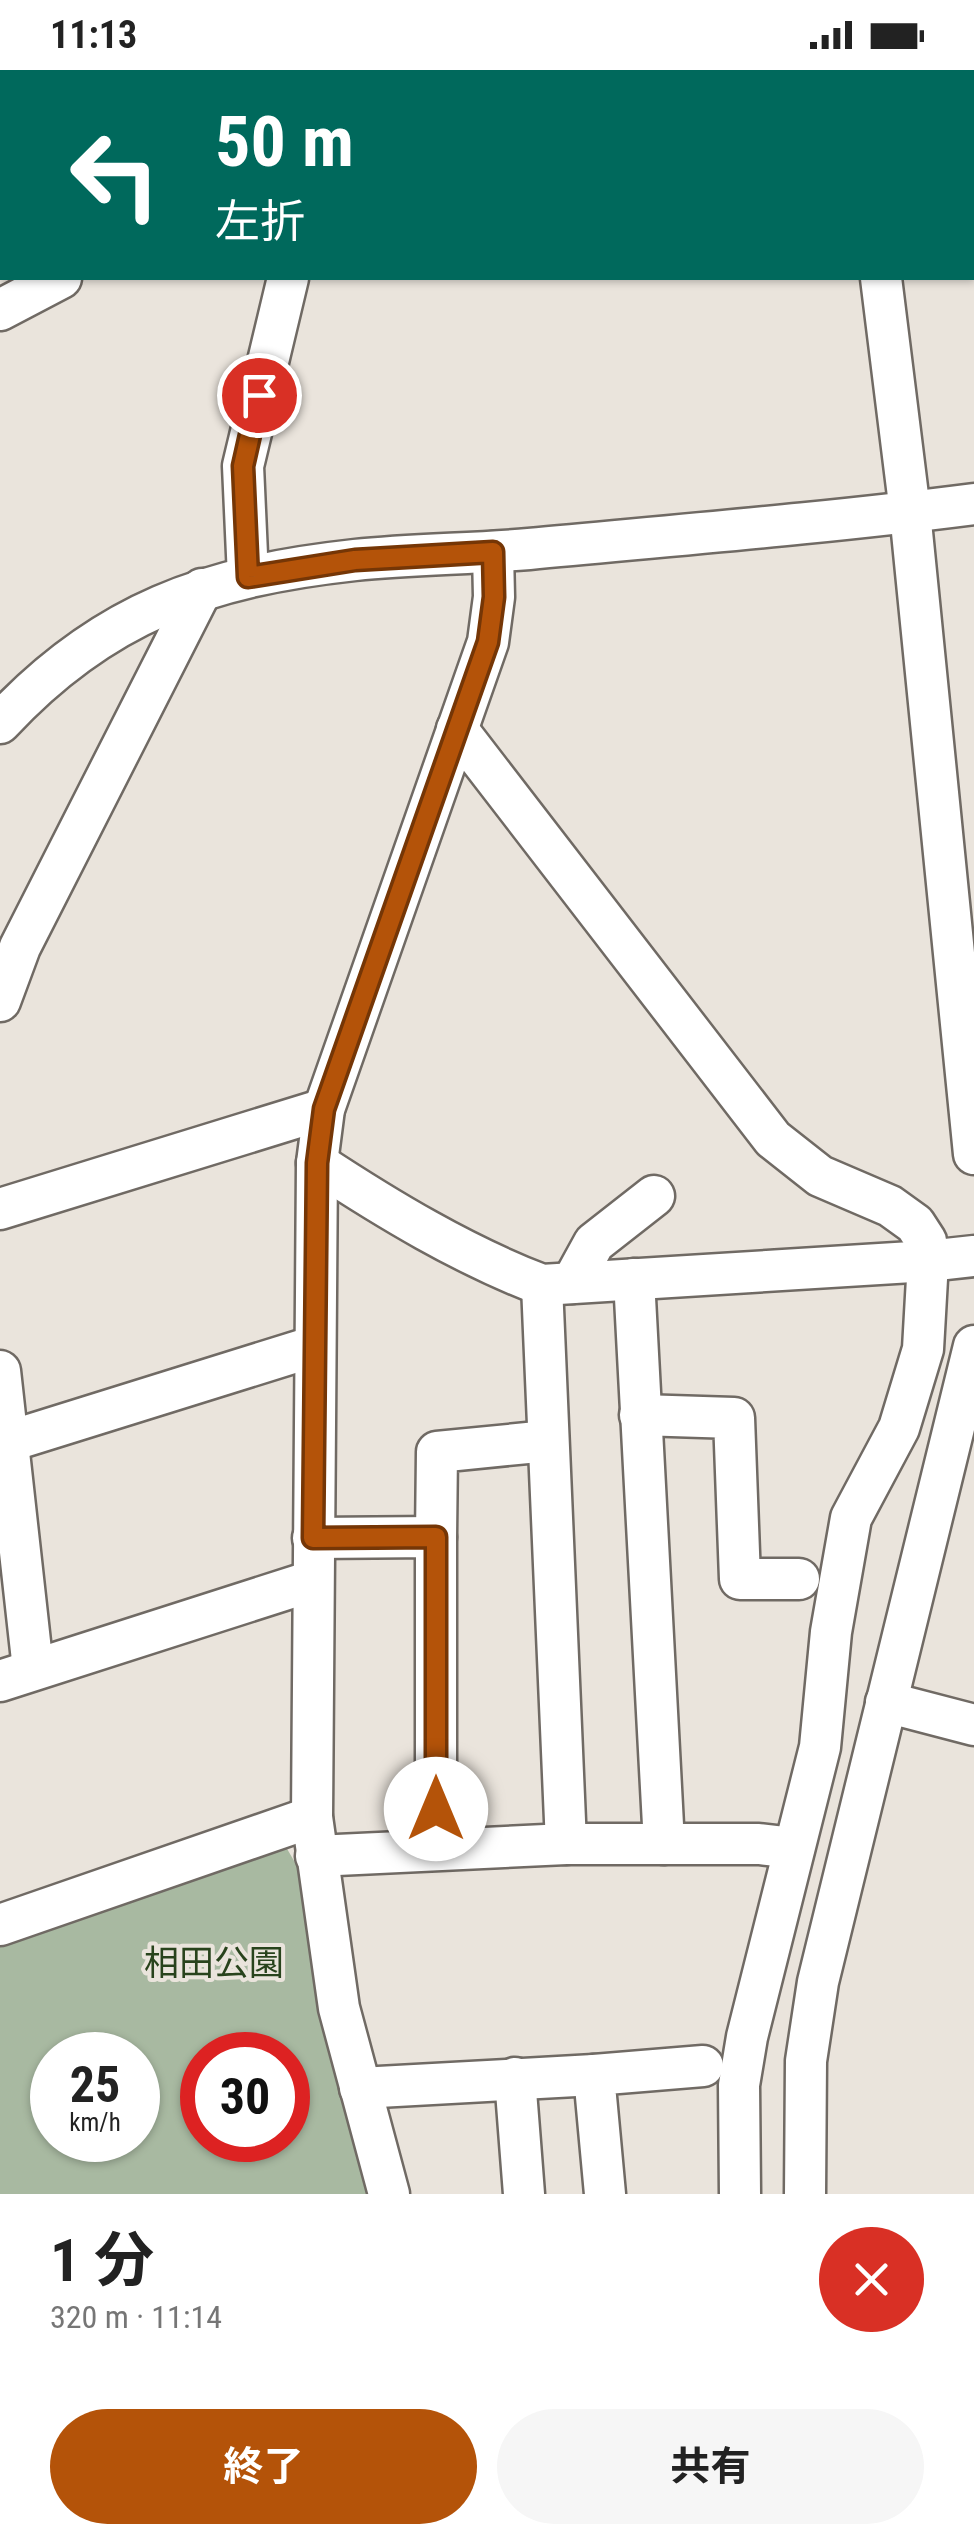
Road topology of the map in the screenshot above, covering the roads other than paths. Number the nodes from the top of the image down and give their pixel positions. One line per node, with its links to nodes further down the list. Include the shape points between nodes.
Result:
1 (57, 280): 4 (street)
2 (288, 280): 8 (street, via 243,466)
3 (880, 280): 6 (street)
4 (0, 310)
5 (974, 504): 6 (street)
6 (910, 512): 7 (street); 14 (street)
7 (493, 552): 8 (street, via 355,560); 11 (street, via 488,642)
8 (248, 577): 9 (street)
9 (202, 589): 10 (street, via 108,630 66,659); 12 (street, via 20,947)
10 (0, 723)
11 (457, 729): 13 (street); 19 (street, via 773,1139 820,1176 890,1206 914,1224 926,1241)
12 (0, 1001)
13 (324, 1109): 15 (street); 17 (street)
14 (974, 1154)
15 (317, 1163): 21 (street, via 516,1275); 22 (street)
16 (654, 1196): 21 (street, via 594,1243)
17 (0, 1209)
18 (974, 1256): 19 (street)
19 (928, 1262): 20 (street); 40 (street, via 923,1349 899,1428 852,1518 820,1746)
20 (634, 1280): 21 (street); 25 (street)
21 (557, 1284): 26 (street)
22 (315, 1346): 27 (street); 30 (street)
23 (974, 1346): 34 (street)
24 (0, 1371): 27 (street)
25 (640, 1415): 31 (street, via 734,1418 740,1578); 38 (street)
26 (548, 1441): 29 (street, via 437,1452); 37 (street)
27 (7, 1442): 28 (street)
28 (8, 1525): 33 (street)
29 (436, 1537): 30 (street); 39 (street)
30 (313, 1538): 32 (street)
31 (799, 1578)
32 (312, 1581): 33 (street); 36 (street)
33 (17, 1675)
34 (886, 1702): 35 (street); 50 (street, via 818,1982 806,2061)
35 (974, 1724)
36 (314, 1836): 39 (street); 41 (street); 45 (street, via 338,2008)
37 (566, 1844): 38 (street); 39 (street)
38 (664, 1844): 40 (street)
39 (436, 1848)
40 (794, 1848): 49 (street, via 739,2085)
41 (0, 1925)
42 (703, 2066): 43 (street)
43 (594, 2075): 44 (street); 48 (street)
44 (515, 2078): 45 (street); 47 (street)
45 (360, 2088): 46 (street)
46 (390, 2194)
47 (524, 2194)
48 (605, 2194)
49 (740, 2194)
50 (805, 2194)

